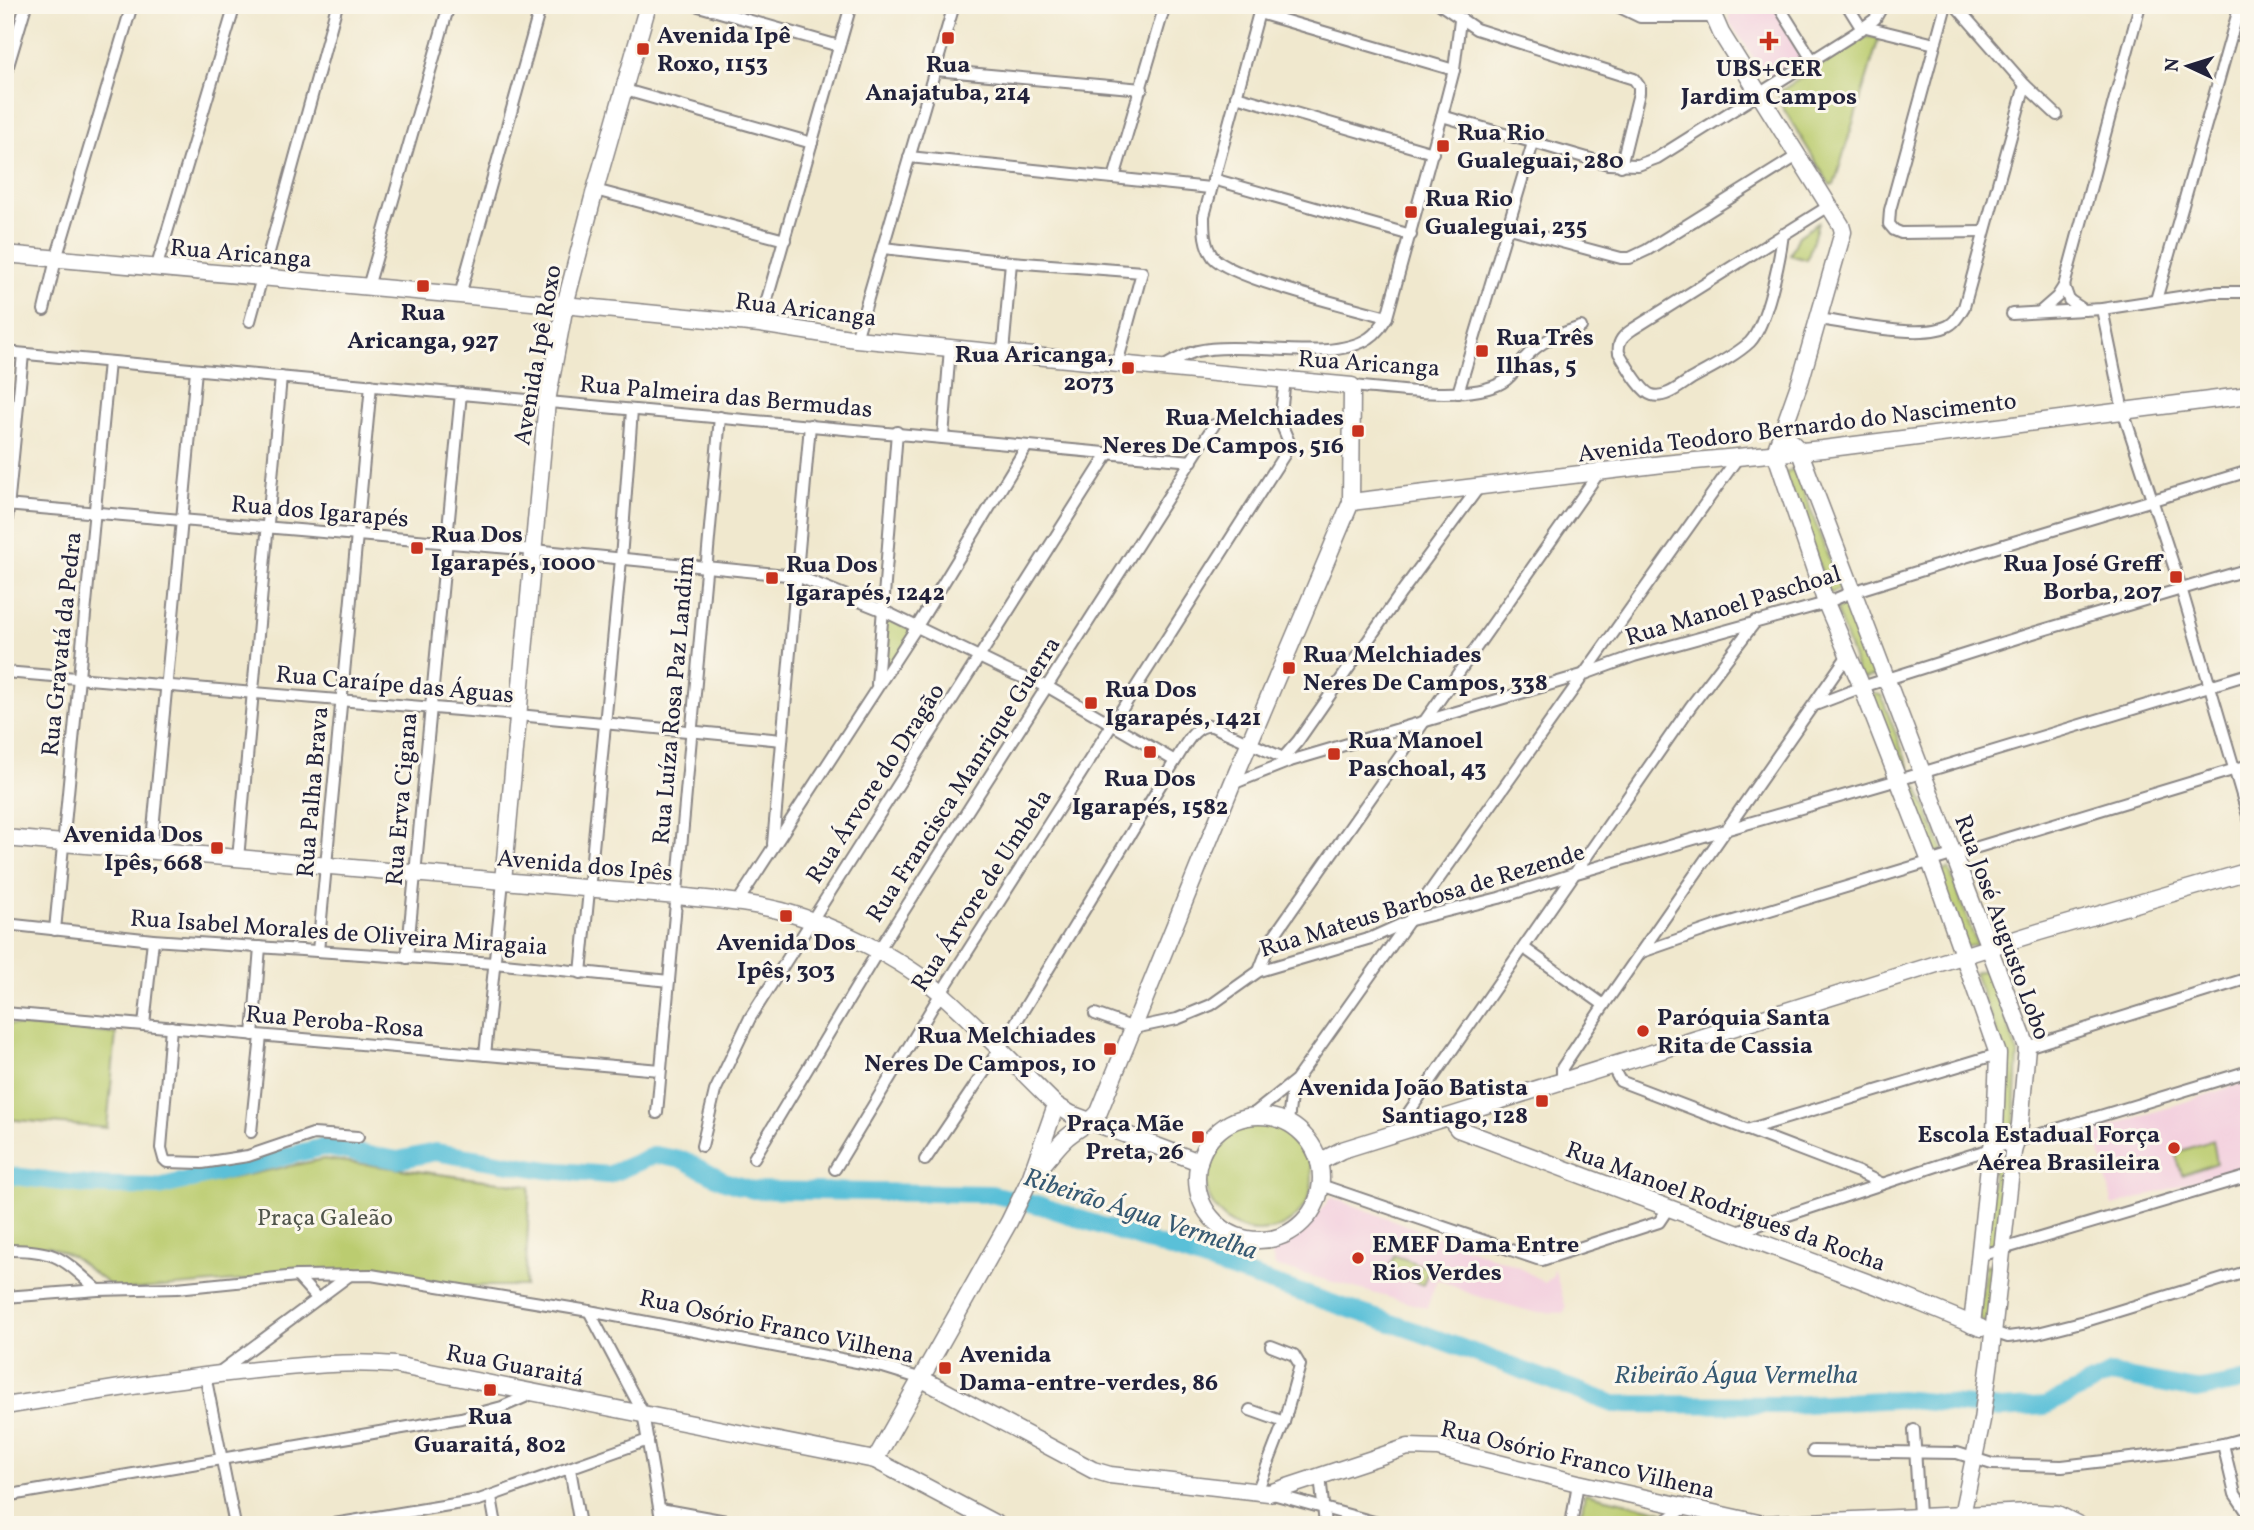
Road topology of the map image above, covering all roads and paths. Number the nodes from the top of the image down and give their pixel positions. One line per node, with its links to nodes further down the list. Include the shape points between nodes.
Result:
1 (26, 5): 32 (street)
2 (132, 5): 57 (street)
3 (234, 5): 59 (street)
4 (337, 5): 60 (street)
5 (449, 5): 62 (street)
6 (541, 5): 64 (street)
7 (648, 5): 35 (street, Avenida Ipê Roxo)
8 (695, 5): 28 (street)
9 (851, 5): 28 (street)
10 (954, 5): 30 (street)
11 (1165, 5): 34 (street)
12 (1441, 5): 25 (street)
13 (1615, 5): 24 (street, via 1640,18)
14 (1670, 5): 24 (street)
15 (1778, 5): 29 (street)
16 (1847, 5): 26 (street)
17 (1883, 5): 26 (street)
18 (1946, 5): 27 (street)
19 (1955, 5): 33 (street)
20 (2140, 5): 61 (street)
21 (2241, 5): 65 (street)
22 (1260, 9): 31 (street); 37 (street)
23 (1715, 11): 24 (street); 36 (street, via 1721,33)
24 (1666, 19)
25 (1461, 20): 31 (street); 45 (street, via 1494,36 1634,79 1639,93)
26 (1864, 28): 27 (street); 29 (street)
27 (1936, 44): 51 (street, via 1888,219 1891,228 1901,233)
28 (839, 46): 40 (street)
29 (1813, 61): 36 (street)
30 (935, 70): 34 (street); 44 (street)
31 (1454, 70): 39 (street)
32 (5, 76)
33 (2025, 85): 38 (street); 51 (street)
34 (1142, 89): 46 (street)
35 (625, 90): 40 (street); 48 (street, Avenida Ipê Roxo)
36 (1760, 95): 43 (street); 45 (street, via 1657,158)
37 (1236, 96): 42 (street); 47 (street)
38 (2057, 115)
39 (1442, 116): 41 (street); 42 (street)
40 (812, 143): 54 (street)
41 (1533, 143): 45 (street); 50 (street)
42 (1433, 153): 53 (street)
43 (1797, 156): 49 (street); 50 (street, via 1630,258)
44 (909, 157): 46 (street); 55 (street)
45 (1621, 166)
46 (1114, 178): 47 (street)
47 (1211, 184): 53 (street); 72 (street, via 1204,234 1214,259 1224,267)
48 (595, 190): 54 (street); 66 (street, Avenida Ipê Roxo)
49 (1829, 206): 52 (street); 73 (street, via 1841,225 1842,238)
50 (1509, 229): 91 (street)
51 (1984, 232): 73 (street, via 1964,307 1949,326 1902,331)
52 (1783, 234): 52 (street, via 1623,336 1619,353 1644,391 1664,395 1753,339 1769,300)
53 (1411, 235): 72 (street)
54 (785, 240): 75 (street)
55 (883, 248): 58 (street); 77 (street)
56 (5, 254): 57 (street, Rua Aricanga)
57 (56, 259): 59 (street, Rua Aricanga); 68 (street)
58 (1011, 262): 80 (street); 83 (street, via 1142,272)
59 (156, 269): 60 (street, Rua Aricanga)
60 (262, 277): 62 (street, Rua Aricanga); 74 (street)
61 (2064, 286): 69 (street, via 2069,300); 70 (street)
62 (368, 287): 64 (street, Rua Aricanga)
63 (2249, 292): 65 (street)
64 (460, 295): 66 (street, Rua Aricanga)
65 (2156, 300): 67 (street)
66 (565, 305): 75 (street, Rua Aricanga); 93 (street, Avenida Ipê Roxo)
67 (2102, 309): 69 (street); 95 (street)
68 (44, 310)
69 (2084, 310): 70 (street)
70 (2041, 311): 71 (street)
71 (2012, 314)
72 (1387, 317): 84 (street, via 1370,338 1349,347 1207,349)
73 (1819, 319): 100 (street)
74 (250, 321)
75 (760, 324): 77 (street, Rua Aricanga)
76 (1581, 327): 91 (street, Rua Aricanga, via 1543,342 1502,383)
77 (856, 339): 78 (street, Rua Aricanga)
78 (950, 348): 80 (street, Rua Aricanga); 101 (street)
79 (5, 352): 81 (street, Rua Palmeira das Bermudas)
80 (1003, 353): 83 (street, Rua Aricanga)
81 (23, 354): 82 (street, Rua Palmeira das Bermudas); 113 (street)
82 (108, 362): 85 (street, Rua Palmeira das Bermudas); 114 (street, Rua Gravatá da Pedra)
83 (1117, 364): 84 (street, Rua Aricanga)
84 (1160, 368): 87 (street, Rua Aricanga)
85 (196, 370): 86 (street, Rua Palmeira das Bermudas); 115 (street)
86 (281, 377): 88 (street, Rua Palmeira das Bermudas); 116 (street)
87 (1285, 380): 89 (street, Rua Aricanga); 150 (street, Rua Árvore de Umbela, via 1280,421 1288,447)
88 (371, 385): 90 (street, Rua Palmeira das Bermudas); 117 (street, Rua Palha Brava)
89 (1352, 386): 91 (street, Rua Aricanga); 112 (street)
90 (461, 393): 93 (street, Rua Palmeira das Bermudas); 119 (street, Rua Erva Cigana)
91 (1458, 393)
92 (2249, 395): 95 (street, Avenida Teodoro Bernardo do Nascimento)
93 (547, 401): 94 (street, Rua Palmeira das Bermudas); 120 (street, Avenida Ipê Roxo)
94 (632, 410): 96 (street, Rua Palmeira das Bermudas); 121 (street)
95 (2123, 411): 103 (street, Avenida Teodoro Bernardo do Nascimento); 111 (street)
96 (720, 417): 97 (street, Rua Palmeira das Bermudas); 122 (street, Rua Luíza Rosa Paz Landim)
97 (810, 425): 99 (street, Rua Palmeira das Bermudas); 124 (street)
98 (1214, 425): 107 (street, Rua Francisca Manrique Guerra)
99 (897, 432): 101 (street, Rua Palmeira das Bermudas); 128 (street)
100 (1783, 434): 103 (street); 104 (street)
101 (943, 437): 102 (street, Rua Palmeira das Bermudas)
102 (1027, 446): 105 (street, Rua Palmeira das Bermudas); 130 (street)
103 (1798, 450): 104 (street, Avenida Teodoro Bernardo do Nascimento); 126 (street, Rua José Augusto Lobo)
104 (1775, 452): 106 (street, Avenida Teodoro Bernardo do Nascimento); 127 (street, Rua José Augusto Lobo)
105 (1108, 454): 107 (street, Rua Palmeira das Bermudas); 132 (street, Rua Árvore do Dragão)
106 (1739, 456): 108 (street, Avenida Teodoro Bernardo do Nascimento); 135 (street)
107 (1192, 461): 140 (street, Rua Francisca Manrique Guerra)
108 (1600, 471): 110 (street, Avenida Teodoro Bernardo do Nascimento); 148 (street)
109 (2249, 471): 111 (street, Rua Manoel Paschoal)
110 (1479, 487): 112 (street, Avenida Teodoro Bernardo do Nascimento); 154 (street)
111 (2151, 500): 125 (street); 126 (street, Rua Manoel Paschoal)
112 (1350, 502): 153 (street)
113 (7, 505): 114 (street, Rua dos Igarapés); 118 (street)
114 (95, 513): 115 (street, Rua dos Igarapés); 136 (street, Rua Gravatá da Pedra)
115 (182, 521): 116 (street, Rua dos Igarapés); 138 (street)
116 (267, 527): 117 (street, Rua dos Igarapés); 143 (street)
117 (358, 534): 119 (street, Rua dos Igarapés); 144 (street, Rua Palha Brava)
118 (5, 539)
119 (446, 543): 120 (street, Rua dos Igarapés); 146 (street, Rua Erva Cigana)
120 (534, 550): 121 (street, Rua dos Igarapés); 147 (street, Avenida Ipê Roxo)
121 (621, 559): 122 (street, Rua dos Igarapés); 149 (street)
122 (706, 566): 124 (street, Rua dos Igarapés); 151 (street, Rua Luíza Rosa Paz Landim)
123 (2249, 569): 125 (street)
124 (797, 576): 128 (street, Rua dos Igarapés); 152 (street)
125 (2181, 588): 137 (street); 139 (street)
126 (1852, 592): 127 (street, Rua Manoel Paschoal); 137 (street, Rua José Augusto Lobo)
127 (1826, 603): 129 (street, Rua Manoel Paschoal); 131 (street, Rua José Augusto Lobo)
128 (884, 611): 130 (street, Rua dos Igarapés); 142 (street)
129 (1756, 621): 135 (street, Rua Manoel Paschoal); 177 (street)
130 (916, 628): 132 (street, Rua dos Igarapés); 142 (street)
131 (1848, 655): 141 (street, Rua José Augusto Lobo); 145 (street)
132 (979, 658): 140 (street, Rua dos Igarapés); 182 (street, Rua Árvore do Dragão)
133 (5, 672): 136 (street, Rua Caraípe das Águas)
134 (2249, 674): 139 (street, Rua Mateus Barbosa de Rezende)
135 (1582, 676): 148 (street, Rua Manoel Paschoal); 183 (street)
136 (79, 678): 138 (street, Rua Caraípe das Águas); 167 (street, Rua Gravatá da Pedra)
137 (1886, 680): 141 (street); 158 (street, Rua José Augusto Lobo)
138 (167, 686): 143 (street, Rua Caraípe das Águas); 169 (street)
139 (2210, 686): 157 (street); 158 (street, Rua Mateus Barbosa de Rezende)
140 (1048, 687): 150 (street, Rua dos Igarapés); 193 (street, Rua Francisca Manrique Guerra)
141 (1862, 687): 145 (street); 159 (street, Rua José Augusto Lobo)
142 (877, 689): 168 (street)
143 (253, 694): 144 (street, Rua Caraípe das Águas); 171 (street)
144 (342, 700): 146 (street, Rua Caraípe das Águas); 174 (street, Rua Palha Brava)
145 (1815, 705): 161 (street)
146 (430, 709): 147 (street, Rua Caraípe das Águas); 176 (street, Rua Erva Cigana)
147 (518, 715): 149 (street, Rua Caraípe das Águas); 178 (street, Avenida Ipê Roxo)
148 (1424, 720): 154 (street, Rua Manoel Paschoal); 198 (street, via 1271,940)
149 (604, 722): 151 (street, Rua Caraípe das Águas); 179 (street)
150 (1113, 723): 155 (street, Rua dos Igarapés); 202 (street, Rua Árvore de Umbela)
151 (690, 733): 152 (street, Rua Caraípe das Águas); 180 (street, Rua Luíza Rosa Paz Landim)
152 (782, 740): 168 (street)
153 (1251, 742): 154 (street); 155 (street, via 1203,725); 160 (street)
154 (1287, 760): 160 (street, Rua Manoel Paschoal)
155 (1175, 761): 211 (street)
156 (2249, 765): 157 (street)
157 (2235, 769): 163 (street); 170 (street)
158 (1921, 772): 159 (street, Rua Mateus Barbosa de Rezende); 170 (street, Rua José Augusto Lobo)
159 (1898, 780): 162 (street, Rua Mateus Barbosa de Rezende); 173 (street, Rua José Augusto Lobo)
160 (1232, 784): 208 (street)
161 (1749, 796): 162 (street, via 1752,812); 164 (street)
162 (1760, 819): 164 (street, Rua Mateus Barbosa de Rezende)
163 (2249, 819)
164 (1725, 830): 166 (street, Rua Mateus Barbosa de Rezende); 172 (street)
165 (5, 838): 167 (street, Avenida dos Ipês)
166 (1689, 841): 172 (street); 177 (street, Rua Mateus Barbosa de Rezende)
167 (62, 843): 169 (street, Avenida dos Ipês); 186 (street, Rua Gravatá da Pedra)
168 (772, 847): 181 (street)
169 (151, 851): 171 (street, Avenida dos Ipês)
170 (1953, 854): 173 (street); 191 (street, Rua José Augusto Lobo)
171 (238, 859): 174 (street, Avenida dos Ipês)
172 (1704, 860): 184 (street)
173 (1930, 861): 187 (street); 195 (street, Rua José Augusto Lobo)
174 (327, 867): 176 (street, Avenida dos Ipês); 192 (street, Rua Palha Brava)
175 (2249, 871): 191 (street)
176 (415, 873): 178 (street, Avenida dos Ipês); 196 (street, Rua Erva Cigana)
177 (1573, 874): 183 (street, Rua Mateus Barbosa de Rezende); 190 (street)
178 (503, 881): 179 (street, Avenida dos Ipês); 197 (street, Avenida Ipê Roxo)
179 (589, 890): 180 (street, Avenida dos Ipês); 199 (street)
180 (677, 896): 181 (street, Avenida dos Ipês); 201 (street, Rua Luíza Rosa Paz Landim)
181 (737, 903): 182 (street, Avenida dos Ipês)
182 (812, 920): 193 (street, Avenida dos Ipês); 232 (street, Rua Árvore do Dragão, via 731,1054 715,1091)
183 (1410, 920): 198 (street, Rua Mateus Barbosa de Rezende, via 1371,938); 217 (street)
184 (1661, 921): 187 (street, via 1672,933); 194 (street)
185 (5, 924): 186 (street, Rua Isabel Morales de Oliveira Miragaia)
186 (55, 930): 188 (street, Rua Isabel Morales de Oliveira Miragaia)
187 (1684, 937): 194 (street)
188 (153, 940): 189 (street, Rua Isabel Morales de Oliveira Miragaia); 206 (street)
189 (260, 947): 192 (street, Rua Isabel Morales de Oliveira Miragaia); 209 (street)
190 (1524, 948): 203 (street); 226 (street, via 1409,1112)
191 (1991, 948): 195 (street); 210 (street, Rua José Augusto Lobo)
192 (318, 951): 196 (street, Rua Isabel Morales de Oliveira Miragaia)
193 (877, 951): 202 (street, Avenida dos Ipês); 235 (street, Rua Francisca Manrique Guerra)
194 (1642, 951): 203 (street)
195 (1964, 957): 212 (street, Rua José Augusto Lobo); 214 (street)
196 (407, 958): 197 (street, Rua Isabel Morales de Oliveira Miragaia)
197 (494, 962): 199 (street, Rua Isabel Morales de Oliveira Miragaia); 213 (street, Avenida Ipê Roxo)
198 (1259, 971): 208 (street, Rua Mateus Barbosa de Rezende, via 1191,1015)
199 (581, 972): 201 (street, Rua Isabel Morales de Oliveira Miragaia)
200 (2249, 978): 210 (street)
201 (669, 981): 215 (street, Rua Luíza Rosa Paz Landim)
202 (941, 993): 211 (street, Avenida dos Ipês); 240 (street, Rua Árvore de Umbela)
203 (1604, 1005): 218 (street, via 1562,1068)
204 (5, 1013): 206 (street, Rua Peroba-Rosa)
205 (1095, 1014): 208 (street)
206 (144, 1025): 207 (street, Rua Peroba-Rosa)
207 (171, 1027): 209 (street, Rua Peroba-Rosa); 229 (street, via 162,1154 167,1162 202,1163 248,1156 313,1134)
208 (1135, 1028): 225 (street)
209 (257, 1035): 213 (street, Rua Peroba-Rosa); 228 (street)
210 (2027, 1047): 230 (street, Rua José Augusto Lobo)
211 (999, 1050): 219 (street, Avenida dos Ipês); 236 (street)
212 (1998, 1054): 227 (street); 233 (street, Rua José Augusto Lobo)
213 (485, 1055): 215 (street, Rua Peroba-Rosa)
214 (1612, 1066): 218 (street); 227 (street, via 1620,1081)
215 (660, 1070): 220 (street, Rua Luíza Rosa Paz Landim)
216 (2249, 1071): 230 (street)
217 (1296, 1080): 222 (street); 224 (street)
218 (1562, 1082): 223 (street)
219 (1056, 1105): 221 (street, Avenida dos Ipês); 242 (street)
220 (657, 1112)
221 (1071, 1114): 225 (street, Avenida dos Ipês); 239 (street)
222 (1251, 1116): 224 (street); 237 (street, via 1213,1136)
223 (1449, 1117): 226 (street); 245 (street, Rua Manoel Rodrigues da Rocha, via 1458,1129)
224 (1287, 1122): 231 (street)
225 (1091, 1123): 237 (street, Avenida dos Ipês); 239 (street, via 1070,1135)
226 (1408, 1129): 234 (street)
227 (1748, 1130): 243 (street)
228 (251, 1132)
229 (358, 1137)
230 (2016, 1140): 233 (street); 247 (street, Rua José Augusto Lobo)
231 (1310, 1143): 234 (street); 238 (street)
232 (702, 1146)
233 (1992, 1148): 243 (street); 249 (street, Rua José Augusto Lobo)
234 (1342, 1150): 238 (street)
235 (754, 1158)
236 (925, 1160)
237 (1199, 1162): 244 (street, via 1199,1196 1206,1211 1231,1234 1247,1239 1281,1237 1296,1228 1312,1209)
238 (1319, 1162): 244 (street)
239 (1043, 1165): 242 (street)
240 (835, 1169)
241 (2249, 1176): 247 (street)
242 (1029, 1181): 261 (street)
243 (1881, 1183): 246 (street)
244 (1321, 1185): 245 (street, via 1542,1260 1659,1222)
245 (1667, 1210): 246 (street, Rua Manoel Rodrigues da Rocha)
246 (1733, 1233): 257 (street, Rua Manoel Rodrigues da Rocha)
247 (2004, 1249): 249 (street); 258 (street, Rua José Augusto Lobo)
248 (5, 1251): 253 (street, via 55,1255)
249 (1979, 1256): 257 (street, Rua José Augusto Lobo)
250 (2249, 1271): 258 (street, via 2089,1320 2008,1337)
251 (350, 1275): 252 (street, Rua Osório Franco Vilhena); 255 (street); 256 (street, Rua Osório Franco Vilhena)
252 (298, 1276): 253 (street, Rua Osório Franco Vilhena, via 177,1288); 255 (street)
253 (98, 1290): 254 (street, Rua Osório Franco Vilhena)
254 (5, 1297)
255 (317, 1298): 260 (street)
256 (589, 1311): 261 (street, Rua Osório Franco Vilhena, via 872,1364); 265 (street)
257 (1972, 1325): 258 (street, Rua Manoel Rodrigues da Rocha)
258 (1993, 1332): 273 (street, Rua José Augusto Lobo)
259 (1271, 1346): 266 (street, via 1294,1355 1300,1365)
260 (211, 1374): 262 (street, Rua Guaraitá, via 361,1362); 263 (street, Rua Guaraitá); 274 (street)
261 (922, 1380): 275 (street); 279 (street, Rua Osório Franco Vilhena, via 1093,1470)
262 (536, 1393): 265 (street, Rua Guaraitá); 274 (street, via 461,1418)
263 (5, 1406)
264 (1250, 1410): 266 (street)
265 (643, 1413): 269 (street); 275 (street, Rua Guaraitá)
266 (1283, 1422): 279 (street)
267 (1914, 1430): 272 (street)
268 (2249, 1437): 270 (street)
269 (648, 1440): 276 (street); 284 (street)
270 (2223, 1444): 273 (street, via 2062,1466 1992,1464); 285 (street, via 2235,1494)
271 (1813, 1451): 272 (street)
272 (1915, 1452): 273 (street); 286 (street)
273 (1973, 1458): 287 (street, Rua José Augusto Lobo)
274 (222, 1460): 280 (street); 288 (street)
275 (875, 1460): 294 (street, Rua Guaraitá)
276 (570, 1469): 281 (street); 291 (street)
277 (1320, 1475): 278 (street, Rua Osório Franco Vilhena, via 1418,1446); 279 (street, Rua Osório Franco Vilhena); 282 (street)
278 (1578, 1483): 283 (street, Rua Osório Franco Vilhena); 297 (street)
279 (1263, 1492): 282 (street)
280 (5, 1496)
281 (491, 1497): 289 (street); 290 (street)
282 (1322, 1508): 295 (street); 296 (street)
283 (1685, 1508): 286 (street, Rua Osório Franco Vilhena, via 1780,1525); 298 (street)
284 (660, 1509): 292 (street); 293 (street)
285 (2249, 1515)
286 (1919, 1516): 287 (street, Rua Osório Franco Vilhena)
287 (1961, 1520): 299 (street, Rua Osório Franco Vilhena, via 2039,1513 2057,1514)
288 (234, 1525)
289 (328, 1525)
290 (496, 1525)
291 (580, 1525)
292 (662, 1525)
293 (748, 1525)
294 (998, 1525)
295 (1325, 1525)
296 (1385, 1525)
297 (1571, 1525)
298 (1659, 1525)
299 (2079, 1525)

